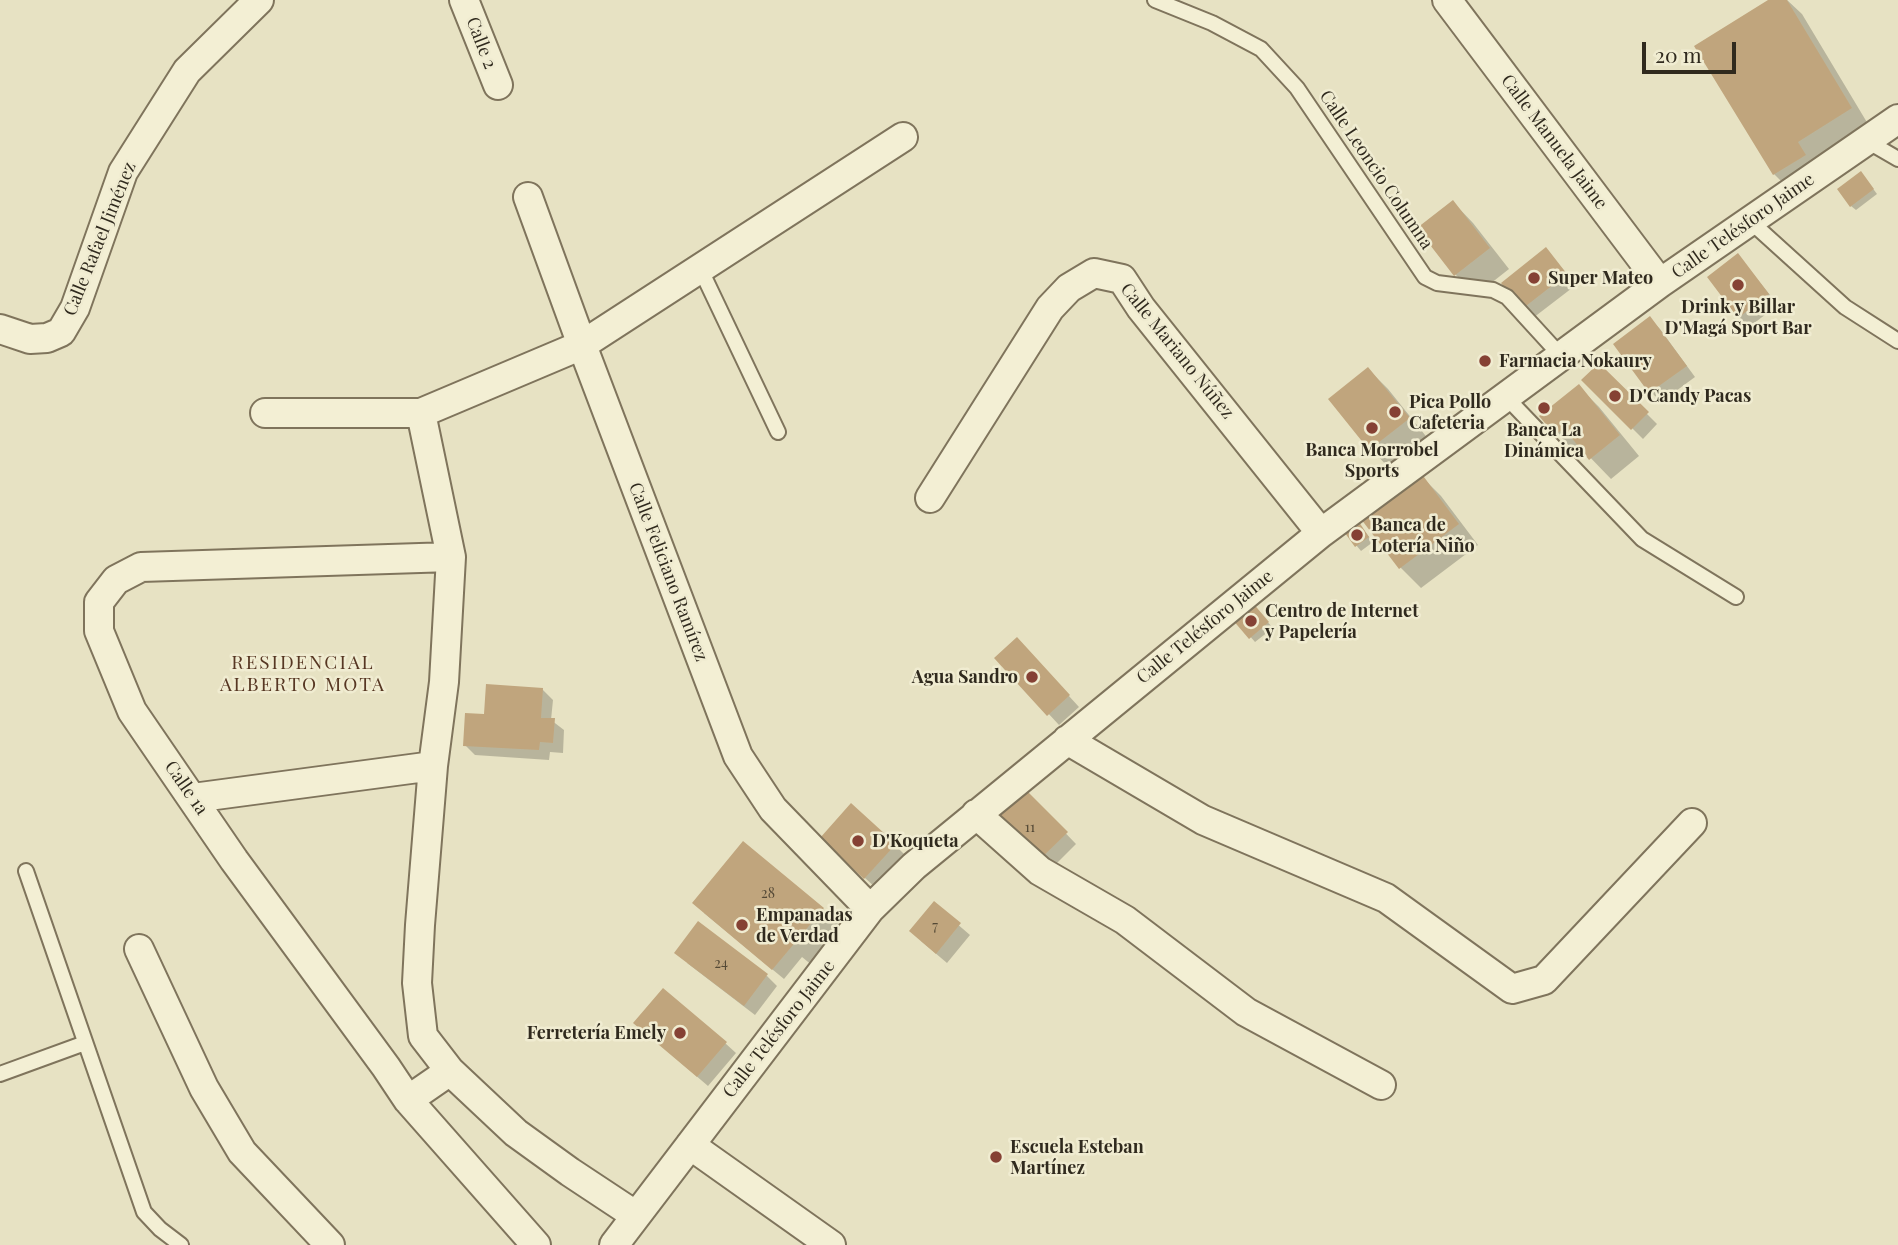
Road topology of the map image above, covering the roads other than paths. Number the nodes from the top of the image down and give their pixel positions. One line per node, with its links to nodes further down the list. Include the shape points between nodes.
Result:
1 (259, 0): 14 (street, Calle Rafael Jiménez, via 187,71 123,172 75,308 61,332 30,339)
2 (464, 0): 5 (street, Calle 2)
3 (1155, 0): 17 (lane, Calle Leoncio Columna, via 1261,49 1297,88 1425,277 1507,297)
4 (1447, 0): 13 (street, Calle Manuela Jaime)
5 (498, 85)
6 (1898, 118): 8 (street, Calle Telésforo Jaime)
7 (903, 137): 12 (street)
8 (1867, 141): 9 (lane); 11 (street, Calle Telésforo Jaime)
9 (1898, 159)
10 (528, 197): 16 (street, Calle Feliciano Ramírez)
11 (1750, 221): 13 (street, Calle Telésforo Jaime); 15 (lane, via 1845,307)
12 (700, 268): 16 (street); 21 (lane)
13 (1660, 283): 17 (street, Calle Telésforo Jaime)
14 (0, 329)
15 (1898, 341)
16 (582, 345): 20 (street); 32 (street, Calle Feliciano Ramírez, via 738,756 772,809)
17 (1561, 356): 18 (street, Calle Telésforo Jaime)
18 (1506, 397): 23 (street, Calle Telésforo Jaime); 25 (lane, via 1642,539)
19 (265, 413): 20 (street)
20 (421, 413): 24 (street)
21 (778, 432)
22 (929, 498): 23 (street, Calle Mariano Núñez, via 1050,308 1069,288 1094,273 1122,279)
23 (1321, 533): 26 (street, Calle Telésforo Jaime)
24 (451, 557): 27 (street, via 444,682); 28 (street, Calle 1a, via 141,567 116,580 99,602 99,631 132,711)
25 (1735, 597)
26 (1067, 740): 29 (street, Calle Telésforo Jaime); 30 (street, via 1203,820 1386,898 1512,989 1544,980)
27 (433, 766): 28 (street); 35 (street, via 417,983 423,1036)
28 (193, 797): 38 (street, Calle 1a)
29 (976, 814): 32 (street, Calle Telésforo Jaime); 37 (street, via 1040,871 1125,920 1246,1012)
30 (1692, 823)
31 (26, 871): 34 (lane)
32 (870, 909): 39 (street, Calle Telésforo Jaime)
33 (139, 949): 42 (street, via 204,1088 242,1152)
34 (85, 1043): 36 (lane); 41 (lane, via 144,1212)
35 (450, 1071): 38 (street); 40 (street, via 516,1133)
36 (0, 1074)
37 (1381, 1085)
38 (408, 1100): 43 (street, Calle 1a)
39 (690, 1144): 40 (street, Calle Telésforo Jaime); 45 (street)
40 (635, 1215): 44 (street, Calle Telésforo Jaime)
41 (181, 1245)
42 (330, 1245)
43 (536, 1245)
44 (614, 1245)
45 (831, 1245)

